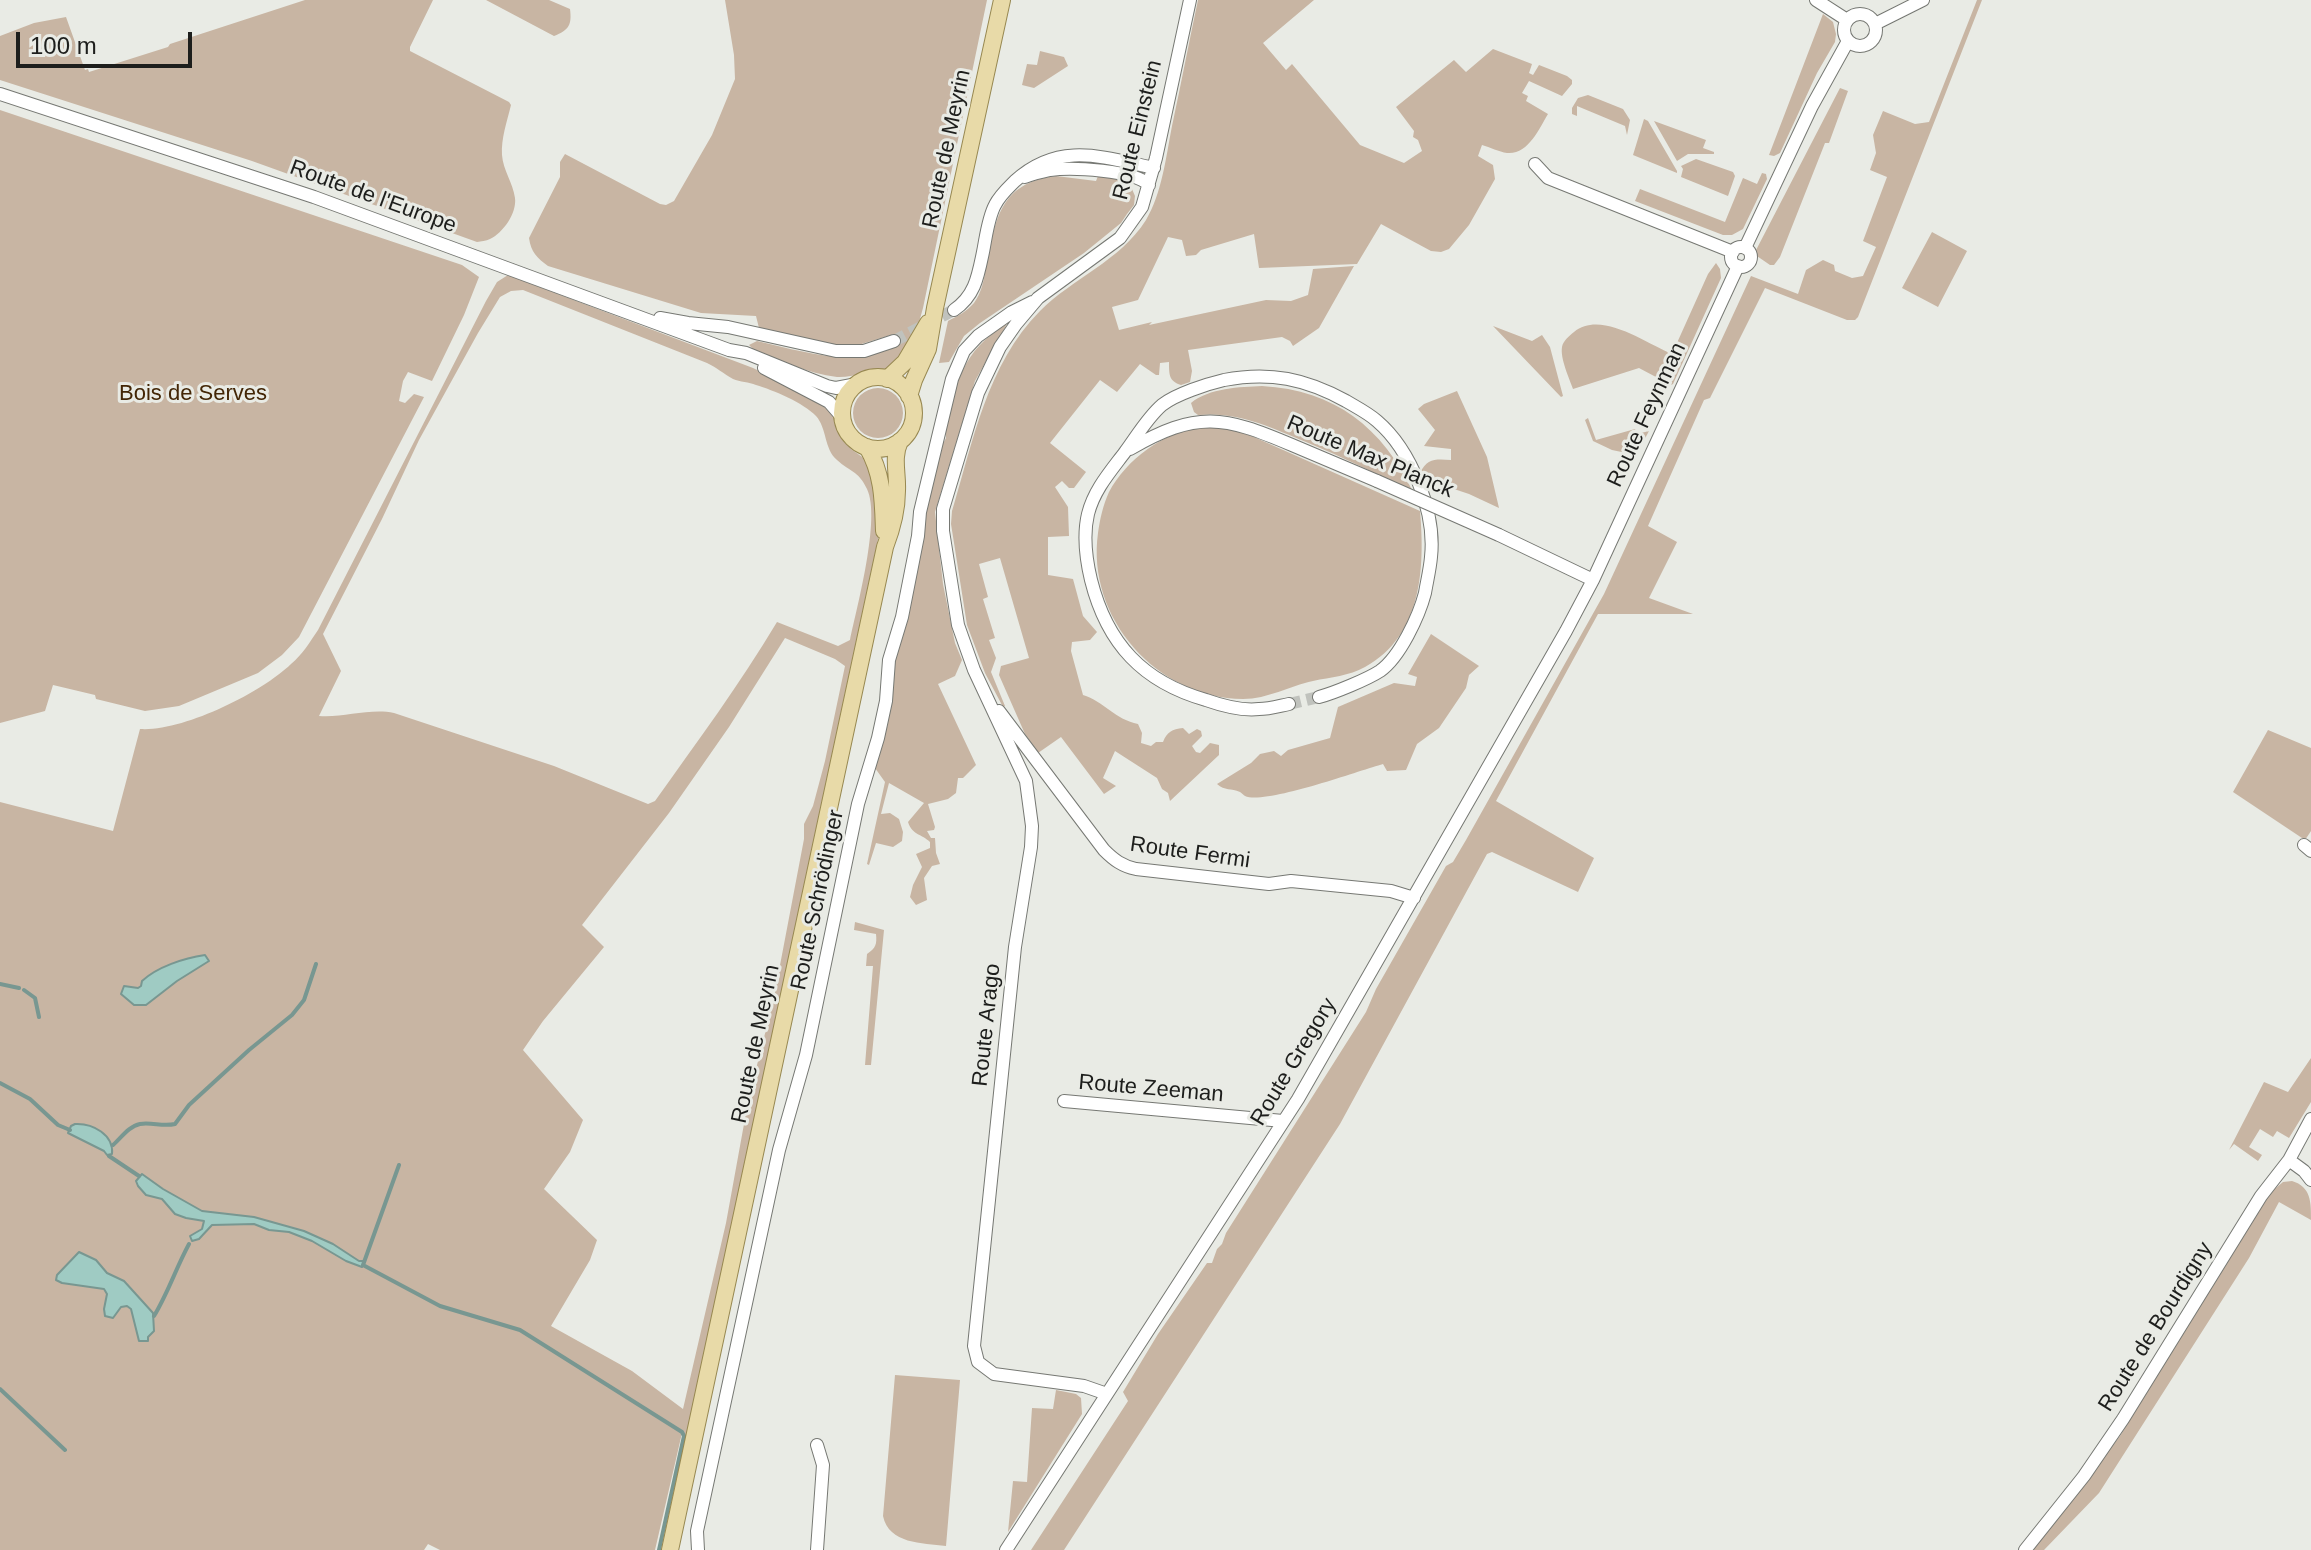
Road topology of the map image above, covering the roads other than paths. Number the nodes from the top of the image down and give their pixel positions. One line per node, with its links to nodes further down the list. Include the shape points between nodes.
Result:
1 (1002, 0): 15 (main road, Route de Meyrin)
2 (1190, 0): 10 (street, Route Einstein)
3 (1816, 0): 5 (street)
4 (1923, 0): 6 (street)
5 (1847, 20): 6 (street, via 1863,14); 7 (street, via 1843,29)
6 (1875, 24): 7 (street, via 1869,44)
7 (1848, 41): 13 (street)
8 (0, 94): 17 (street, Route de l'Europe, via 314,197)
9 (1535, 164): 13 (street, via 1548,178)
10 (1154, 168): 11 (street, via 1072,154 1040,163); 12 (street, Route Einstein)
11 (1015, 182): 12 (street, via 1062,169 1118,174); 16 (street, via 995,205 972,293)
12 (1149, 185): 14 (street, Route Einstein, via 1127,230)
13 (1739, 250): 29 (street, Route Feynman, via 1732,261 1738,266)
14 (1038, 298): 31 (street, via 989,368 943,509 958,625); 41 (street, Route Schrödinger, via 978,336 964,351 952,379 889,660 883,714 858,804 806,1055 779,1150 697,1531)
15 (935, 308): 21 (main road, Route de Meyrin, via 905,362); 23 (main road, Route de Meyrin, via 928,349)
16 (954, 310)
17 (625, 311): 18 (street); 20 (street, Route de l'Europe)
18 (747, 333): 19 (street, via 845,352); 20 (street, via 735,337)
19 (894, 341)
20 (729, 350): 22 (street, Route de l'Europe, via 836,388); 24 (street, Route de l'Europe, via 829,402)
21 (887, 379): 22 (main road); 23 (main road)
22 (857, 384): 24 (main road, via 845,399)
23 (909, 396): 25 (main road, via 913,417)
24 (842, 417): 26 (main road, via 852,438)
25 (900, 441): 26 (main road, via 885,448); 28 (main road, Route de Meyrin, via 895,454 895,512)
26 (867, 447): 28 (main road, Route de Meyrin, via 882,488)
27 (1125, 452): 29 (street, Route Max Planck, bridge, via 1185,424 1225,421 1377,481); 30 (street, via 1163,404 1204,386 1248,377 1310,383 1364,411 1392,435 1427,509 1432,554 1423,601 1416,621 1381,670); 32 (street, via 1103,481 1087,516 1093,589 1115,637 1152,677 1186,694 1250,710)
28 (885, 547): 42 (main road, Route de Meyrin)
29 (1593, 580): 33 (street, Route Gregory)
30 (1319, 697)
31 (989, 700): 33 (street, Route Fermi, via 1104,850 1123,866 1269,884 1291,881 1391,891); 39 (street, Route Arago, via 1026,781 1032,826 974,1346 978,1362 994,1374)
32 (1289, 704)
33 (1414, 898): 36 (street, Route Gregory)
34 (1064, 1101): 36 (street, Route Zeeman)
35 (2311, 1119): 37 (street, Route de Bourdigny)
36 (1283, 1121): 39 (street, Route Gregory)
37 (2289, 1160): 38 (street); 45 (street, Route de Bourdigny, via 2261,1196 2105,1447)
38 (2311, 1180)
39 (1107, 1394): 44 (street, Route Gregory)
40 (817, 1445): 43 (street, via 823,1465)
41 (699, 1549)
42 (670, 1550)
43 (817, 1550)
44 (1006, 1550)
45 (2025, 1550)

